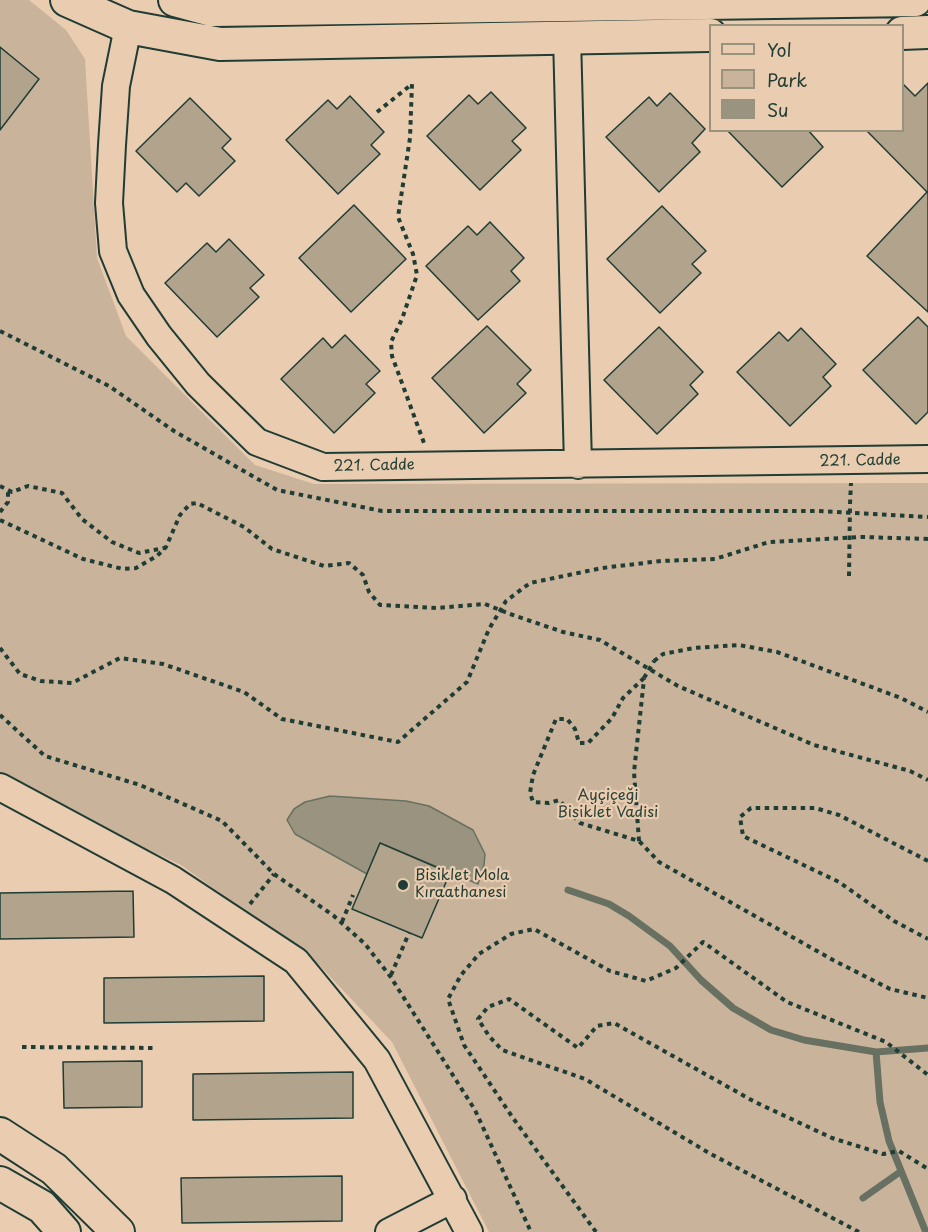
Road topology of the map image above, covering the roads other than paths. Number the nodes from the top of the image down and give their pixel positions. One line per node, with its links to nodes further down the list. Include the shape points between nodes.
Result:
1 (68, 0): 4 (street)
2 (175, 0): 3 (street, via 212,10)
3 (915, 0)
4 (128, 27): 8 (street, via 220,44); 10 (street, 221. Cadde, via 116,86 109,203 113,251 131,296 159,336 198,384 257,442 323,467)
5 (928, 32): 6 (street)
6 (904, 33)
7 (709, 35): 8 (street)
8 (567, 36): 10 (street)
9 (928, 459): 10 (street, 221. Cadde)
10 (578, 465)
11 (1, 789): 14 (street, via 173,880 296,961 377,1060)
12 (0, 1134): 16 (street, via 54,1169)
13 (0, 1183): 15 (street, via 42,1207)
14 (453, 1199): 17 (street); 18 (street)
15 (64, 1232)
16 (118, 1232)
17 (389, 1232)
18 (470, 1232)

